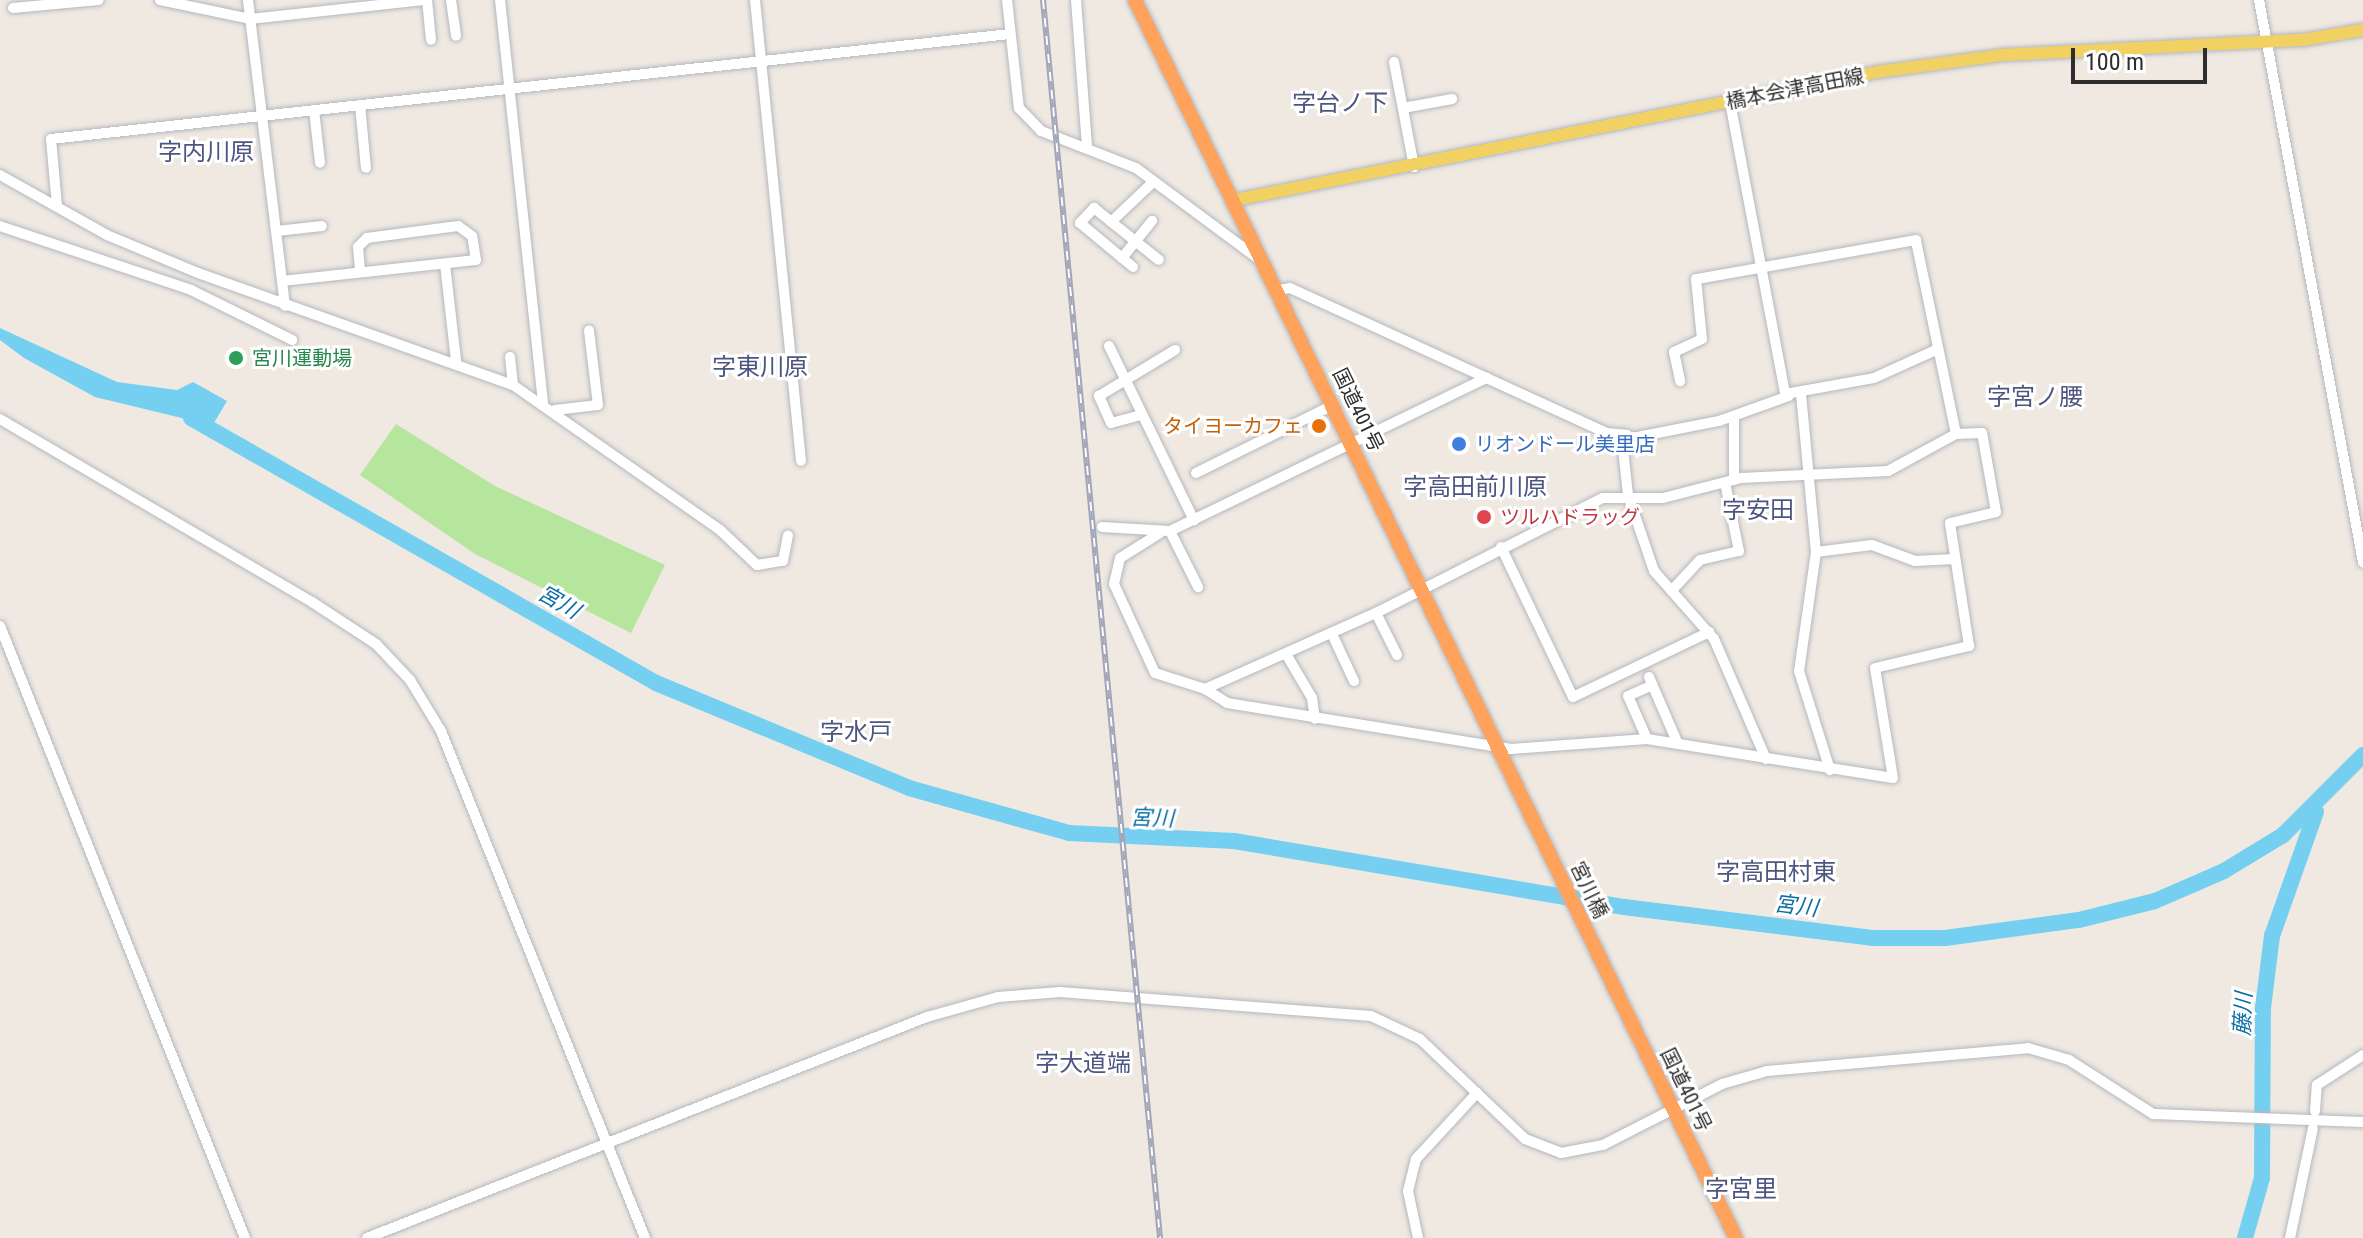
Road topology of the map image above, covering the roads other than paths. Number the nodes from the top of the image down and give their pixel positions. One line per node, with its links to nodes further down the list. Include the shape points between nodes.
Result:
1 (99, 0): 12 (street)
2 (160, 0): 13 (street)
3 (248, 0): 13 (street)
4 (427, 0): 13 (street); 17 (street)
5 (451, 0): 16 (street)
6 (500, 0): 21 (street)
7 (755, 0): 19 (street)
8 (1007, 0): 15 (street)
9 (1076, 0): 28 (street)
10 (1135, 0): 34 (highway, 国道401号)
11 (2259, 0): 18 (street)
12 (13, 8)
13 (250, 19): 27 (street)
14 (2363, 30): 18 (main road, 橋本会津高田線)
15 (1010, 34): 19 (street); 28 (street, via 1019,108 1041,131)
16 (456, 36)
17 (431, 40)
18 (2267, 42): 23 (main road, 橋本会津高田線, via 2002,55); 86 (street)
19 (761, 61): 21 (street); 74 (street)
20 (1394, 62): 25 (street)
21 (509, 88): 24 (street); 65 (street)
22 (1452, 99): 25 (street)
23 (1730, 102): 30 (main road, 橋本会津高田線); 47 (street)
24 (360, 105): 26 (street); 31 (street)
25 (1403, 108): 30 (street)
26 (314, 110): 27 (street); 29 (street)
27 (262, 115): 35 (street, via 51,139); 40 (street)
28 (1087, 146): 33 (street)
29 (320, 163)
30 (1414, 167): 34 (main road, 橋本会津高田線)
31 (366, 168)
32 (0, 175): 35 (street)
33 (1154, 181): 37 (street); 44 (street)
34 (1235, 200): 44 (highway, 国道401号)
35 (57, 206): 51 (street, via 137,248)
36 (1152, 221): 41 (street)
37 (1111, 222): 41 (street); 42 (street, via 1094,208 1080,223)
38 (0, 226): 53 (street, via 191,290)
39 (322, 226): 40 (street)
40 (277, 231): 49 (street)
41 (1136, 241): 42 (street); 43 (street)
42 (1122, 258): 46 (street)
43 (1159, 260)
44 (1263, 261): 50 (highway, 国道401号)
45 (445, 264): 48 (street); 48 (street, via 476,260 464,227 367,238 358,247); 58 (street)
46 (1133, 267)
47 (1763, 268): 55 (street, via 1916,240); 61 (street, via 1696,279 1702,339 1674,352); 64 (street)
48 (360, 271): 49 (street)
49 (282, 281): 51 (street)
50 (1278, 290): 60 (street, via 1290,288); 66 (highway, 国道401号)
51 (285, 306): 58 (street)
52 (589, 331): 67 (street, via 598,405)
53 (292, 340)
54 (1109, 346): 59 (street)
55 (1938, 349): 63 (street, via 1890,374); 71 (street)
56 (1175, 350): 59 (street)
57 (510, 357): 62 (street)
58 (456, 361): 62 (street)
59 (1123, 377): 68 (street); 68 (street, via 1099,396 1104,415 1115,425)
60 (1487, 378): 72 (street); 73 (street)
61 (1680, 381)
62 (513, 385): 65 (street)
63 (1801, 394): 64 (street); 76 (street)
64 (1789, 396): 69 (street)
65 (543, 402): 67 (street)
66 (1333, 405): 73 (highway, 国道401号); 75 (street)
67 (555, 410): 82 (street, via 757,565 783,561)
68 (1141, 415): 79 (street)
69 (1734, 417): 72 (street); 77 (street)
70 (0, 419): 112 (street, via 312,602 376,644 410,680 441,731)
71 (1956, 434): 76 (street, via 1906,466); 85 (street, via 1982,433 1996,512 1950,523)
72 (1627, 435): 78 (street)
73 (1353, 445): 79 (street); 89 (highway, 国道401号)
74 (801, 461)
75 (1196, 473)
76 (1809, 477): 77 (street); 84 (street)
77 (1729, 481): 78 (street, via 1663,498); 88 (street, via 1739,551 1700,560)
78 (1628, 495): 83 (street, via 1603,498); 88 (street, via 1654,571)
79 (1194, 520): 81 (street)
80 (1102, 527): 81 (street)
81 (1165, 532): 87 (street); 97 (street, via 1120,558 1114,584 1155,673)
82 (788, 535)
83 (1501, 547): 89 (street); 92 (street, via 1573,697)
84 (1816, 552): 85 (street, via 1872,545 1915,561); 103 (street, via 1799,671)
85 (1955, 559): 103 (street, via 1969,646 1875,668 1893,778)
86 (2363, 562)
87 (1198, 587)
88 (1674, 588): 92 (street)
89 (1423, 589): 90 (street); 101 (highway, 国道401号)
90 (1376, 613): 93 (street); 95 (street)
91 (0, 626): 113 (street)
92 (1709, 632): 102 (street)
93 (1332, 634): 94 (street); 96 (street)
94 (1286, 654): 97 (street); 98 (street)
95 (1397, 655)
96 (1354, 681)
97 (1205, 689): 98 (street, via 1227,703)
98 (1315, 719): 101 (street)
99 (1647, 739): 100 (street); 100 (street, via 1628,696 1651,681); 101 (street)
100 (1678, 744): 102 (street)
101 (1499, 747): 104 (highway, 国道401号)
102 (1766, 759): 103 (street)
103 (1830, 770)
104 (1542, 839): 105 (highway, 宮川橋)
105 (1600, 959): 108 (highway, 国道401号)
106 (2363, 1055): 109 (street, via 2317,1085)
107 (1477, 1093): 108 (street, via 1525,1139 1561,1153 1603,1145); 112 (street, via 1420,1039 1371,1016 1060,992 998,997 927,1017); 116 (street, via 1416,1159 1409,1208)
108 (1674, 1111): 111 (street, via 1767,1071 2028,1048 2069,1060 2153,1114); 117 (highway, 国道401号)
109 (2315, 1111)
110 (2363, 1122): 111 (street)
111 (2310, 1125): 118 (street)
112 (608, 1144): 114 (street); 115 (street)
113 (245, 1238)
114 (367, 1238)
115 (645, 1238)
116 (1418, 1238)
117 (1736, 1238)
118 (2290, 1238)

